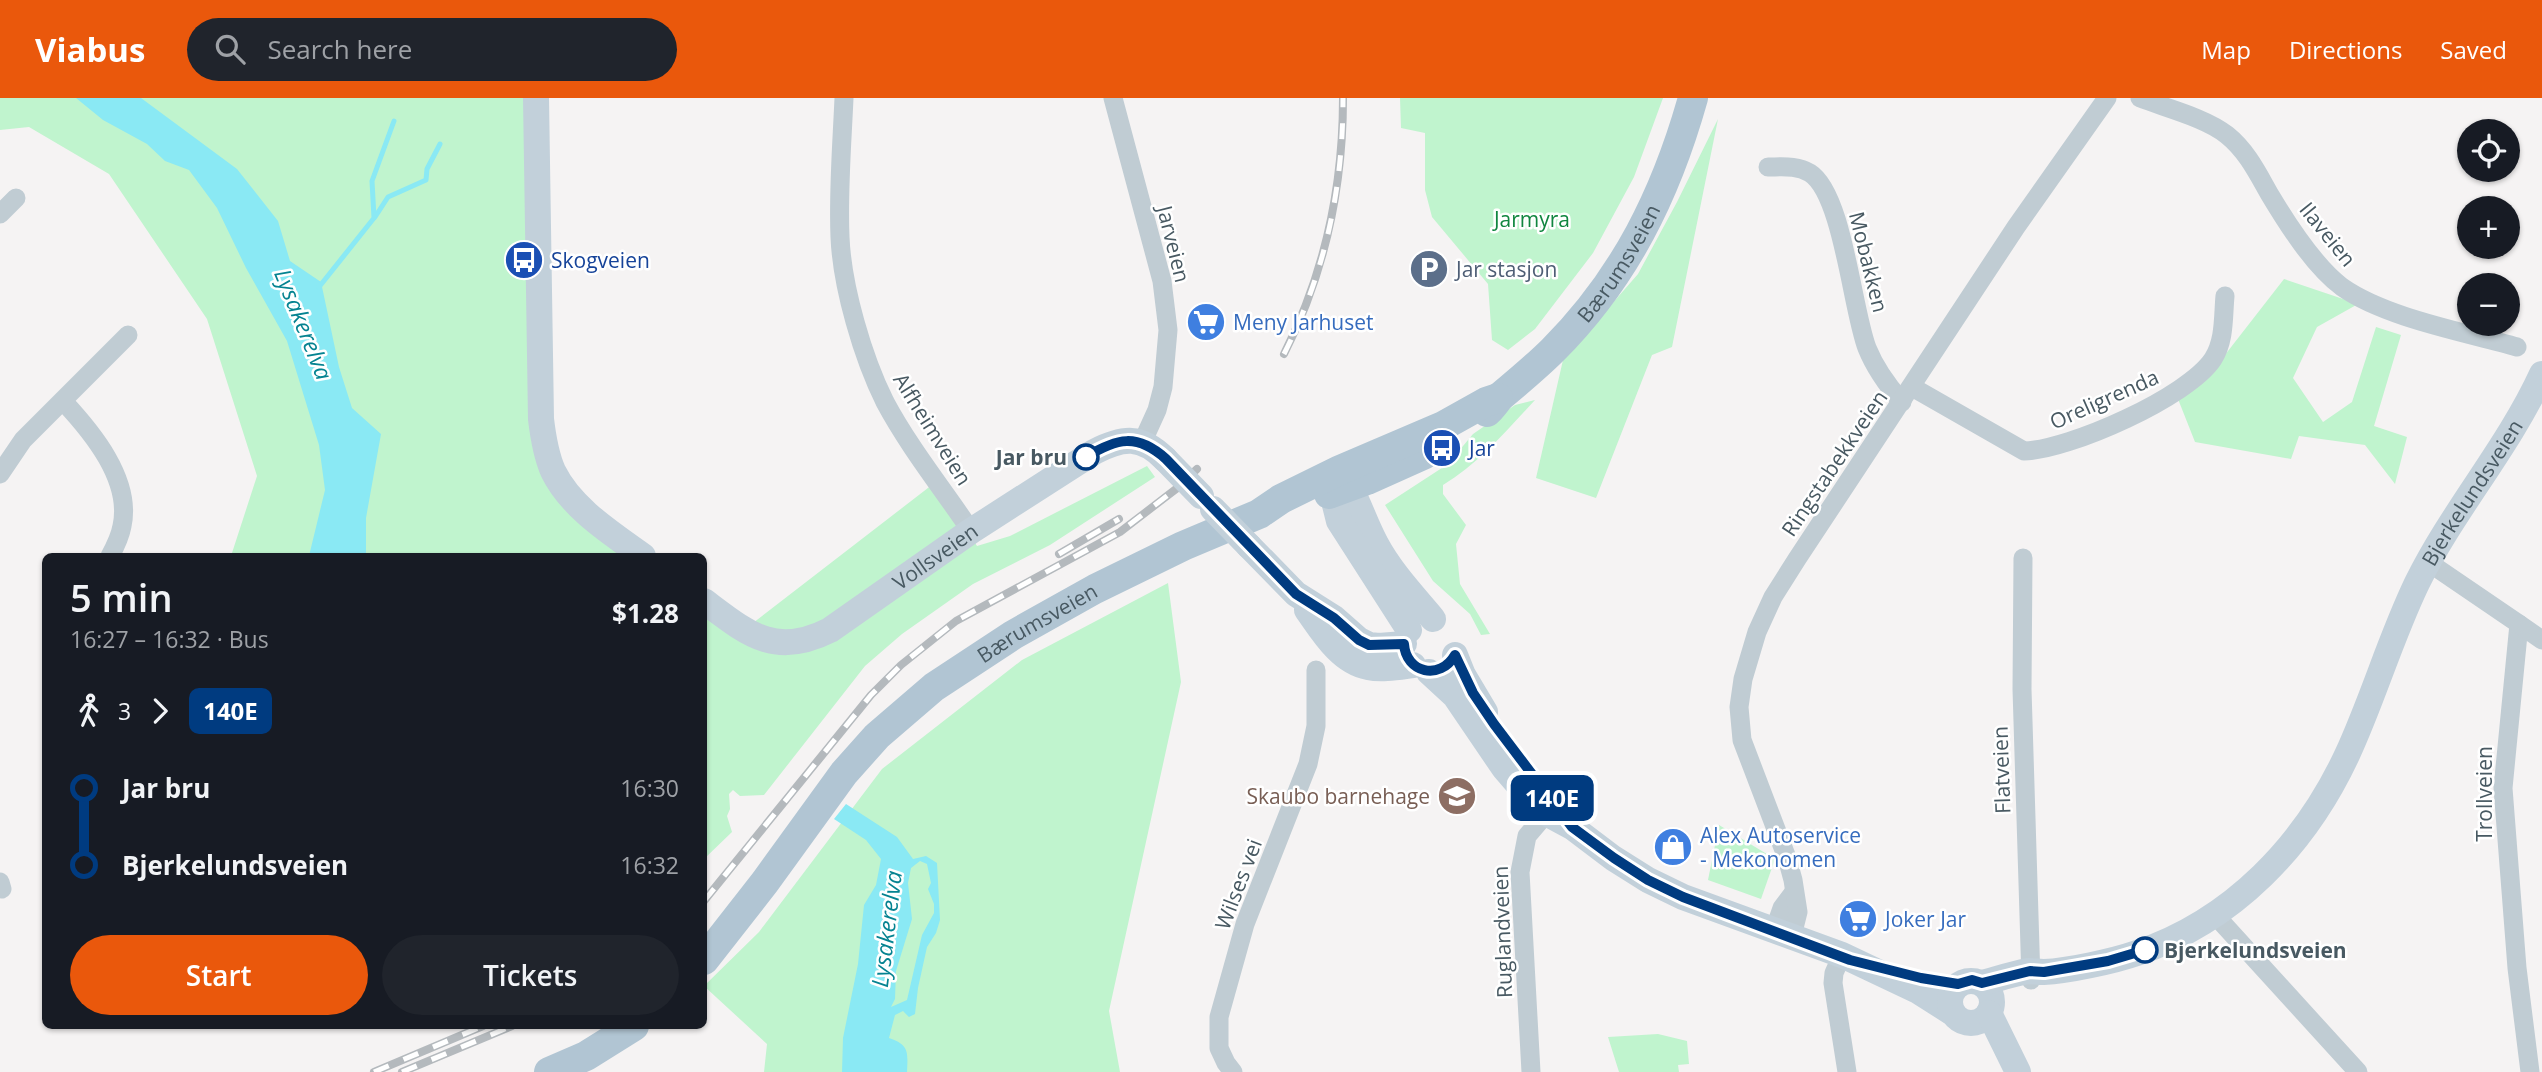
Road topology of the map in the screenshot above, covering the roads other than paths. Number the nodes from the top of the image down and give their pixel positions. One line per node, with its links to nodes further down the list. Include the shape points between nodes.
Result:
1 (536, 98): 21 (main road, via 544,443 570,496)
2 (844, 98): 19 (street, Alfheimveien, via 840,239 845,280 862,344 885,402)
3 (1113, 98): 16 (street, Jarveien, via 1162,281 1168,330 1163,387)
4 (1693, 98): 18 (main road, Bærumsveien, via 1663,189 1626,257 1555,348 1498,398)
5 (2107, 98): 14 (street, Ringstabekkveien)
6 (2140, 98): 12 (street, Ilaveien, via 2228,136 2249,159 2323,271 2347,290 2382,307)
7 (1768, 167): 14 (street, Mobakken, via 1796,167 1824,187 1867,348 1888,386)
8 (16, 198): 9 (street)
9 (0, 214)
10 (2225, 296): 14 (street, Oreligrenda, via 2222,337 2213,359 2187,385 2070,442 2024,451)
11 (128, 335): 15 (street)
12 (2517, 347)
13 (2542, 374): 23 (main road, Bjerkelundsveien)
14 (1907, 394): 33 (street, Ringstabekkveien, via 1773,597 1743,680 1739,707 1742,740 1787,858 1798,912)
15 (62, 401): 17 (street, via 23,440); 20 (street, via 97,440 121,494 123,525)
16 (1142, 443): 19 (main road, Vollsveien, via 1116,442 1094,452); 28 (main road, bridge, via 1166,459 1296,594 1330,641 1353,661 1379,668)
17 (0, 474)
18 (1341, 483): 25 (main road, via 1377,546); 28 (main road, via 1339,521); 34 (main road, Bærumsveien, via 1281,499 1259,514 1105,584 981,654 934,687 877,736 844,773)
19 (971, 531): 24 (main road, Vollsveien, via 830,630 806,641 783,643 762,638)
20 (111, 553)
21 (639, 553)
22 (2023, 558): 36 (street, Flatveien, via 2022,690)
23 (2428, 562): 26 (street); 32 (main road, Bjerkelundsveien, via 2347,756 2319,807 2272,867)
24 (707, 603)
25 (1433, 619): 28 (main road, via 1415,623); 29 (main road, via 1452,631)
26 (2519, 624): 27 (street); 46 (street, Trollveien, via 2504,788)
27 (2542, 640)
28 (1414, 653): 29 (main road, via 1446,666); 31 (main road, via 1455,696 1504,768)
29 (1455, 655): 31 (main road, via 1473,693)
30 (1316, 670): 40 (street, Wilses vei, via 1316,726 1308,764 1245,924 1219,1017 1219,1048)
31 (1551, 808): 33 (main road, via 1648,880); 41 (street, Ruglandveien, via 1527,835 1520,872)
32 (2215, 915): 36 (main road, Bjerkelundsveien, via 2137,953); 45 (street)
33 (1783, 933): 35 (main road)
34 (707, 956)
35 (1846, 957): 37 (main road, via 1921,978); 42 (street, via 1834,973 1833,983)
36 (2035, 974): 37 (main road, Bjerkelundsveien)
37 (1974, 1003): 43 (main road); 44 (main road)
38 (630, 1029): 39 (main road)
39 (549, 1072)
40 (1233, 1072)
41 (1531, 1072)
42 (1847, 1072)
43 (2009, 1072)
44 (2018, 1072)
45 (2358, 1072)
46 (2530, 1072)

